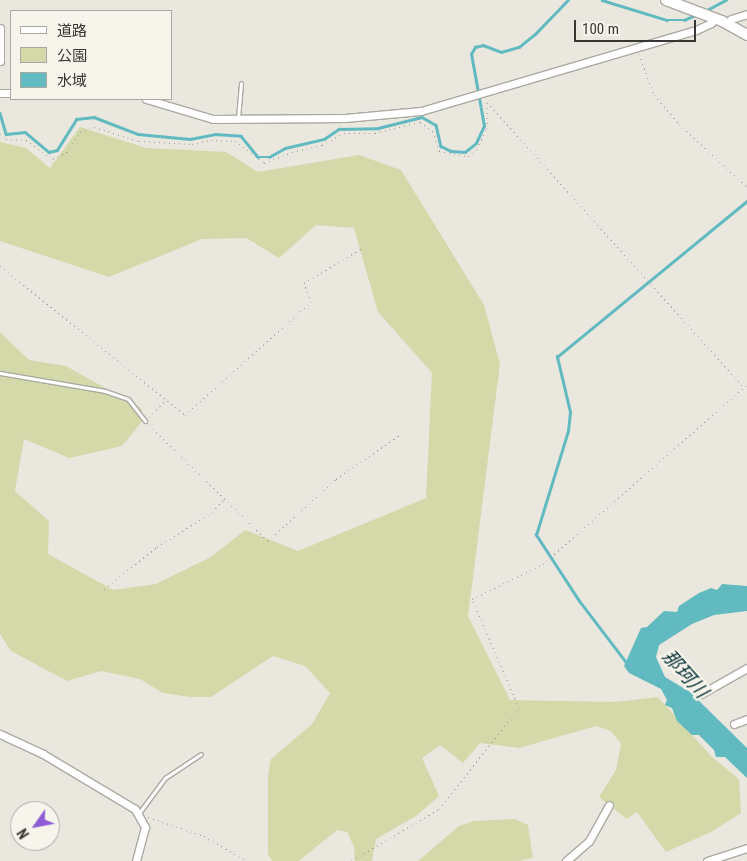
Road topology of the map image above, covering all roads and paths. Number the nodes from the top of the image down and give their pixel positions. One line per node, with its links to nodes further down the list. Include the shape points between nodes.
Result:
1 (666, 0): 3 (main road)
2 (747, 14): 4 (street, via 731,19)
3 (714, 18): 4 (main road); 7 (street, via 712,23 696,30)
4 (727, 24): 6 (main road)
5 (0, 28): 8 (street)
6 (747, 36)
7 (636, 46): 11 (street, via 421,111 345,118); 13 (path, via 654,95 679,124)
8 (0, 61)
9 (241, 83): 11 (lane)
10 (149, 100): 11 (street, via 213,119)
11 (238, 119)
12 (0, 134): 18 (path, via 6,139 26,140 53,159 68,152 80,132 94,127 133,140 192,144 211,140 235,141 264,163 316,147 344,133 375,134 420,122 433,131 439,152 468,156 477,149 487,128 486,101)
13 (747, 187)
14 (364, 247): 19 (path, via 304,283 310,302 185,415)
15 (0, 266): 19 (path)
16 (0, 373): 20 (lane, via 105,391 128,399)
17 (747, 386): 18 (path)
18 (744, 388): 35 (path, via 543,564 472,599 519,708 438,809)
19 (168, 398): 20 (path)
20 (145, 421): 22 (path)
21 (401, 434): 22 (path, via 336,479 268,541)
22 (224, 498): 23 (path, via 212,512 157,547)
23 (104, 589)
24 (747, 668): 25 (street)
25 (701, 694)
26 (747, 719): 27 (street)
27 (734, 724)
28 (0, 734): 31 (street, via 43,754 119,798)
29 (201, 754): 31 (lane, via 165,778)
30 (609, 805): 36 (street, via 589,842)
31 (140, 816): 33 (street, via 145,827); 34 (path, via 155,818 204,836)
32 (747, 848): 37 (street)
33 (136, 861)
34 (247, 861)
35 (351, 861)
36 (566, 861)
37 (707, 861)

